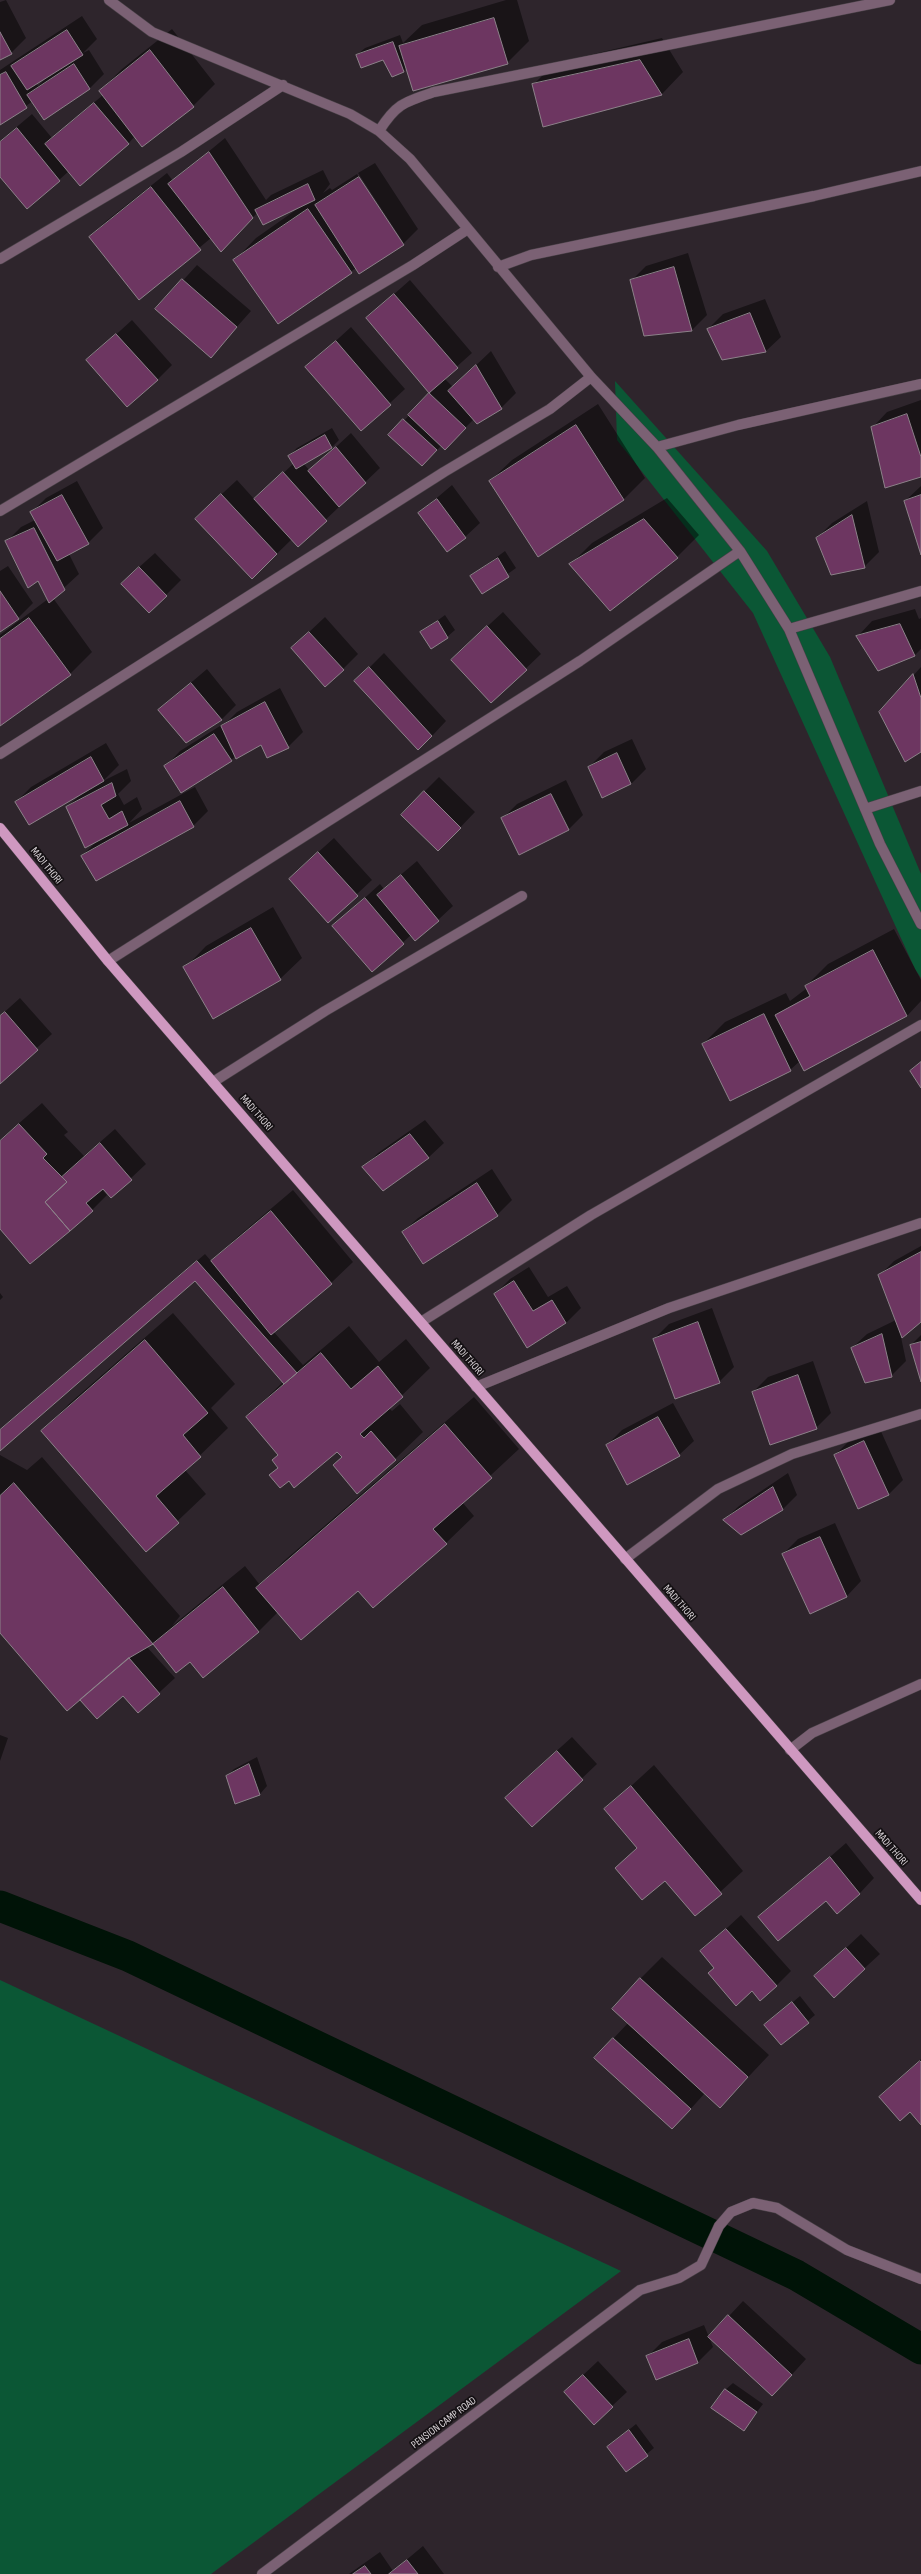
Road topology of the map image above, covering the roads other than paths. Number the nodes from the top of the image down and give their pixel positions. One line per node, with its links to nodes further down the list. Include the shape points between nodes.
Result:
1 (109, 0): 3 (street, via 152,32)
2 (890, 0): 4 (street, via 434,92 409,101 391,112)
3 (283, 85): 4 (street, via 350,114); 7 (street, via 181,152)
4 (379, 132): 6 (street, via 410,159)
5 (921, 172): 8 (street, via 531,255)
6 (468, 229): 8 (street); 12 (street, via 413,265)
7 (0, 258)
8 (498, 267): 9 (street)
9 (591, 377): 11 (street); 16 (street, via 550,409 437,476)
10 (921, 384): 11 (street, via 738,425)
11 (657, 447): 13 (street)
12 (0, 511)
13 (740, 551): 15 (street); 22 (street, via 580,661)
14 (921, 591): 15 (street)
15 (789, 629): 18 (street)
16 (0, 754)
17 (921, 791): 18 (street)
18 (865, 809): 21 (street)
19 (0, 828): 22 (main road, MADI THORI)
20 (522, 896): 24 (street, via 325,1011)
21 (921, 924)
22 (108, 961): 24 (main road, MADI THORI)
23 (921, 1025): 26 (street, via 591,1215)
24 (213, 1082): 26 (main road, MADI THORI)
25 (921, 1223): 27 (street, via 669,1308)
26 (420, 1322): 27 (main road, MADI THORI)
27 (476, 1387): 29 (main road, MADI THORI)
28 (921, 1414): 29 (street, via 792,1454 718,1489)
29 (625, 1559): 31 (main road, MADI THORI)
30 (921, 1684): 31 (street, via 812,1733)
31 (790, 1750): 32 (main road, MADI THORI)
32 (921, 1900)
33 (921, 2279): 34 (street, PENSION CAMP ROAD, via 847,2250 777,2208 753,2203 731,2212 719,2226 701,2265 679,2278 640,2290)
34 (262, 2574)

